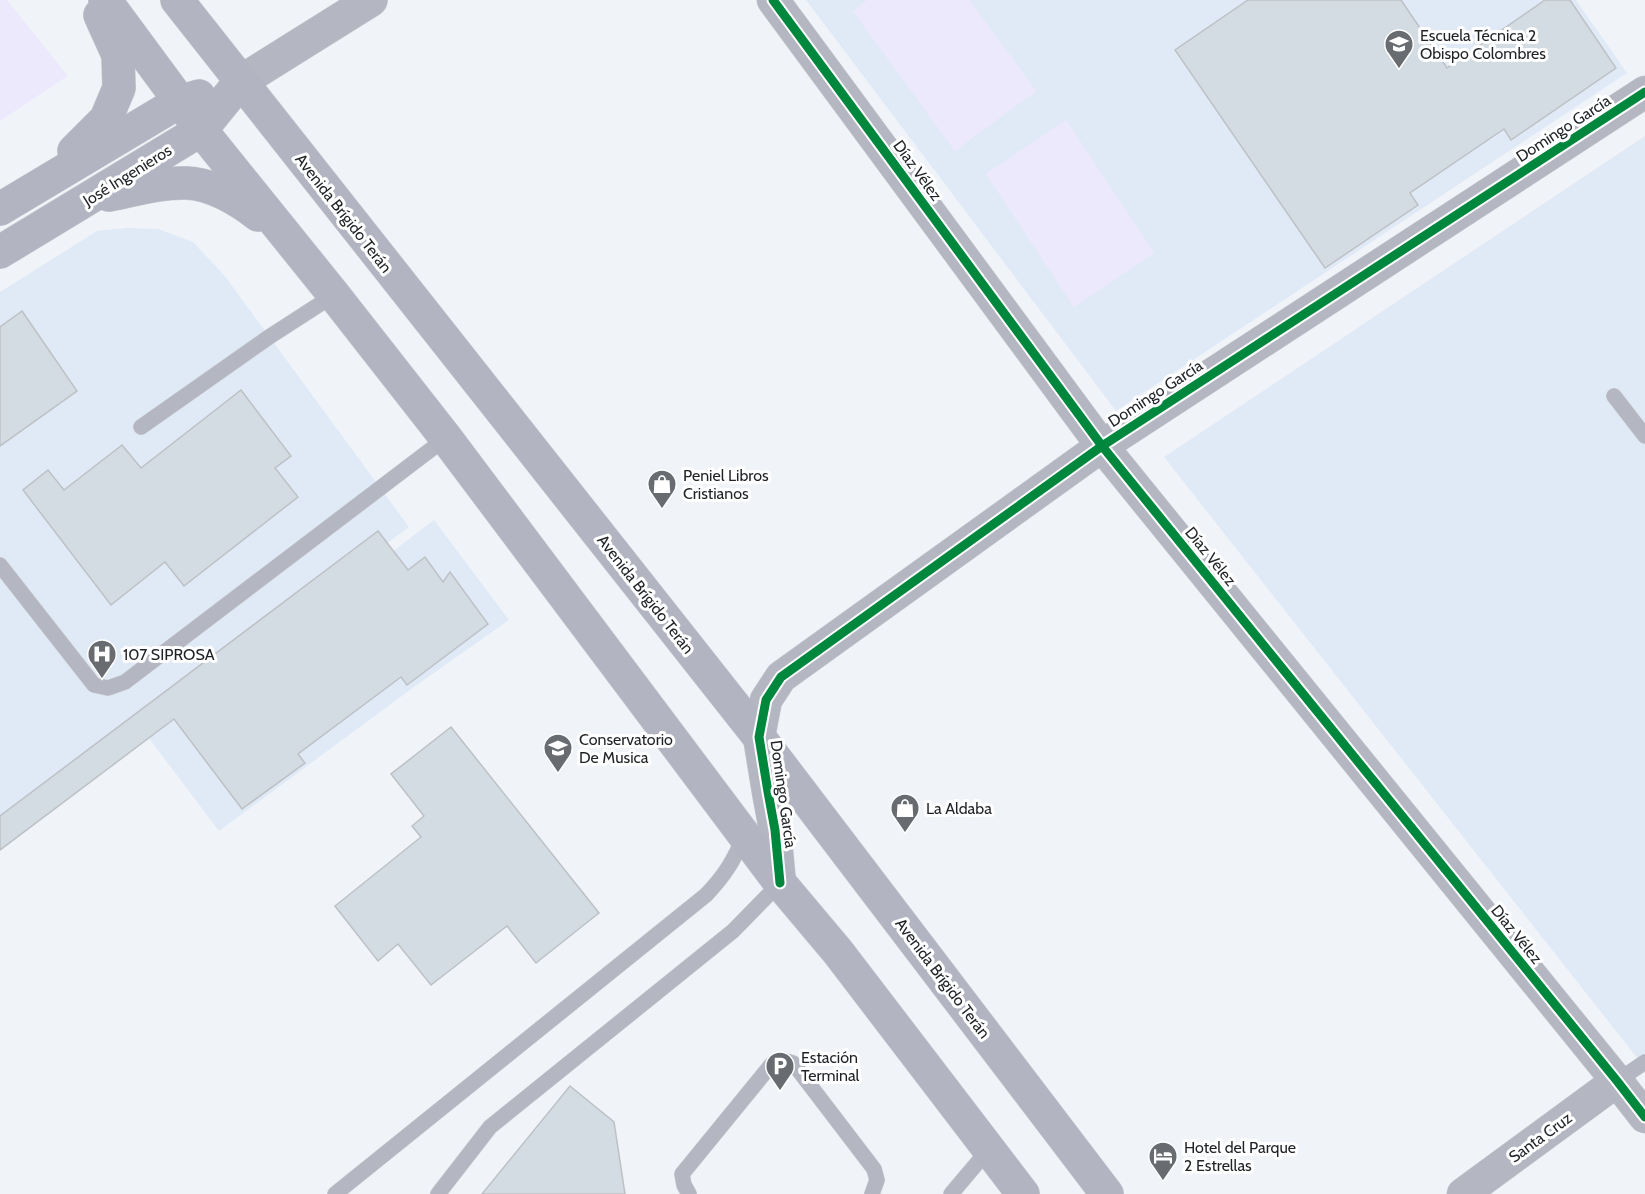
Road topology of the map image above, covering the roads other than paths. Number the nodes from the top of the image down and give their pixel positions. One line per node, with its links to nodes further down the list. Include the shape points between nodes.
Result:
1 (93, 0): 10 (main road, via 118,55 119,88 106,118)
2 (105, 0): 8 (main road)
3 (177, 0): 6 (main road, Avenida Brígido Terán)
4 (371, 0): 6 (street, José Ingenieros)
5 (773, 0): 20 (street, Díaz Vélez)
6 (240, 82): 8 (main road, José Ingenieros); 9 (main road, José Ingenieros); 22 (main road, Avenida Brígido Terán)
7 (1645, 92): 20 (street, Domingo García)
8 (179, 102): 9 (main road); 10 (main road, José Ingenieros)
9 (201, 130): 11 (main road, José Ingenieros); 13 (main road)
10 (44, 181): 12 (main road, José Ingenieros)
11 (87, 200): 13 (main road, via 188,183 218,190 246,206); 14 (main road, José Ingenieros)
12 (0, 209)
13 (290, 241): 15 (main road)
14 (0, 252)
15 (334, 295): 17 (lane); 19 (main road)
16 (1614, 396): 18 (lane)
17 (141, 427)
18 (1645, 436)
19 (446, 438): 21 (lane, via 125,682 108,688 94,685); 23 (main road)
20 (1102, 446): 22 (street, Domingo García, via 781,677 766,700); 26 (street, Díaz Vélez)
21 (0, 565)
22 (759, 737): 24 (street, Domingo García, via 776,830); 35 (main road, Avenida Brígido Terán)
23 (745, 834): 24 (main road); 29 (lane, via 722,879 706,895)
24 (780, 883): 28 (main road); 30 (lane, via 733,931 490,1126)
25 (1645, 1062): 26 (lane)
26 (1617, 1081): 27 (street, Díaz Vélez); 36 (street, Santa Cruz)
27 (1645, 1117)
28 (989, 1149): 33 (lane); 34 (main road)
29 (334, 1194)
30 (438, 1194)
31 (689, 1194): 32 (lane, via 682,1174 771,1065 782,1060 793,1063 873,1169 877,1180)
32 (872, 1194)
33 (951, 1194)
34 (1023, 1194)
35 (1107, 1194)
36 (1463, 1194)

